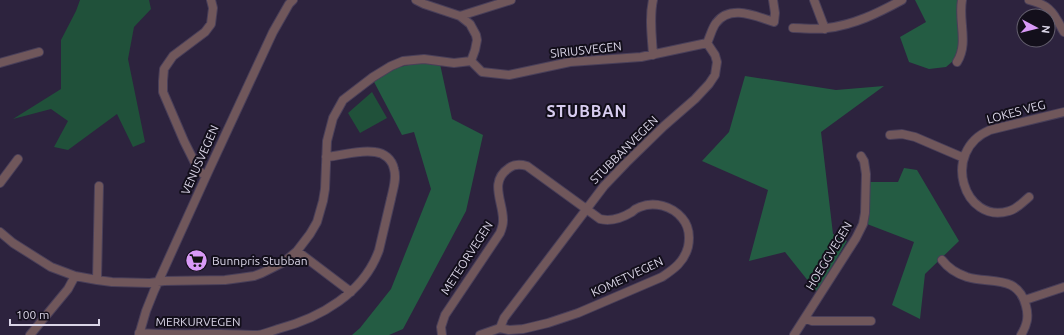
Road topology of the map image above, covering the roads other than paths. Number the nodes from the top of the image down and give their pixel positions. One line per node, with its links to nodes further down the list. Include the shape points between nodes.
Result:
1 (211, 0): 27 (street, via 211,24 205,32 173,56 164,69 163,81 163,92 184,141 199,171)
2 (293, 0): 27 (street, VENUSVEGEN, via 273,32)
3 (416, 0): 11 (street)
4 (511, 0): 11 (street)
5 (653, 0): 17 (street)
6 (773, 0): 15 (street, via 774,22 740,12 730,13 715,24)
7 (814, 0): 13 (street)
8 (902, 0): 13 (street, via 848,24)
9 (962, 0): 19 (street, via 963,45)
10 (1029, 0): 14 (street, via 1049,9)
11 (460, 16): 18 (street, via 470,24 476,35 476,50)
12 (793, 28): 13 (street)
13 (825, 29)
14 (1064, 32)
15 (708, 43): 17 (street, SIRIUSVEGEN); 31 (street, STUBBANVEGEN, via 717,62 715,75 709,84 626,163)
16 (40, 52): 20 (street)
17 (653, 55): 18 (street, SIRIUSVEGEN, via 570,62 509,75 482,72)
18 (471, 62): 24 (street, via 454,63 424,59 403,61 373,77 343,100 333,118)
19 (957, 62)
20 (0, 63)
21 (1064, 112): 25 (street, LOKES VEG, via 986,132 973,142)
22 (890, 134): 25 (street, via 915,137)
23 (861, 156): 41 (street, HOEGGVEGEN, via 866,174 863,224)
24 (326, 157): 33 (street, via 325,190 320,213 310,234); 39 (street, MERKURVEGEN, via 362,151 377,152 388,157 395,169 395,181 378,254 368,272)
25 (964, 158): 30 (street, LOKES VEG, via 964,185 971,199 980,207 989,212 1008,212)
26 (18, 159): 28 (street)
27 (206, 176): 37 (street, VENUSVEGEN)
28 (0, 183)
29 (99, 186): 36 (street)
30 (1029, 197)
31 (586, 209): 43 (street, STUBBANVEGEN, via 504,318); 43 (street, KOMETVEGEN, via 607,221 624,217 640,207 652,204 665,206 681,216 686,223 689,233 687,252 681,263 662,277 578,312 523,329); 47 (street, METEORVEGEN, via 526,166 518,164 510,167 501,177 498,189 503,226 445,315 441,327)
32 (0, 232): 35 (street, via 51,267)
33 (297, 251): 37 (street, via 284,262 254,276 225,280); 39 (street)
34 (942, 260): 40 (street, via 967,277 1006,283 1018,291)
35 (75, 276): 36 (street); 45 (street)
36 (97, 280): 37 (street, via 150,283)
37 (159, 281): 44 (street, VENUSVEGEN)
38 (1064, 287): 40 (street)
39 (351, 292): 46 (street, MERKURVEGEN, via 308,319)
40 (1024, 300): 50 (street, via 1028,315)
41 (805, 318): 42 (street, via 812,321); 49 (street, HOEGGVEGEN)
42 (871, 321)
43 (500, 328): 48 (street)
44 (139, 334): 46 (street, MERKURVEGEN)
45 (30, 335)
46 (257, 335)
47 (442, 335)
48 (480, 335)
49 (794, 335)
50 (1022, 335)

